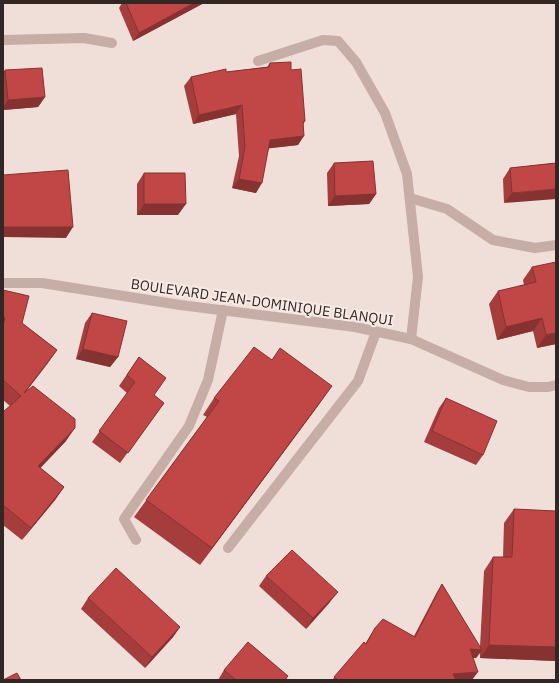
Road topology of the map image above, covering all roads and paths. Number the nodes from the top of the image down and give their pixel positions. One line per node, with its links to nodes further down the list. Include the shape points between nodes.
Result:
1 (3, 40): 2 (street, via 84,38)
2 (112, 43)
3 (258, 61): 4 (street, via 323,40 338,41 356,62 385,113 407,174)
4 (410, 198): 5 (street, via 447,209 493,240 536,248); 9 (street, via 418,277)
5 (556, 244)
6 (3, 283): 7 (street, BOULEVARD JEAN-DOMINIQUE BLANQUI, via 42,282)
7 (223, 310): 8 (street, BOULEVARD JEAN-DOMINIQUE BLANQUI); 11 (street, via 208,380 189,426 124,519)
8 (376, 332): 9 (street, BOULEVARD JEAN-DOMINIQUE BLANQUI); 12 (street, via 358,381)
9 (411, 339): 10 (street, BOULEVARD JEAN-DOMINIQUE BLANQUI, via 504,380 529,387)
10 (556, 386)
11 (136, 540)
12 (228, 548)

